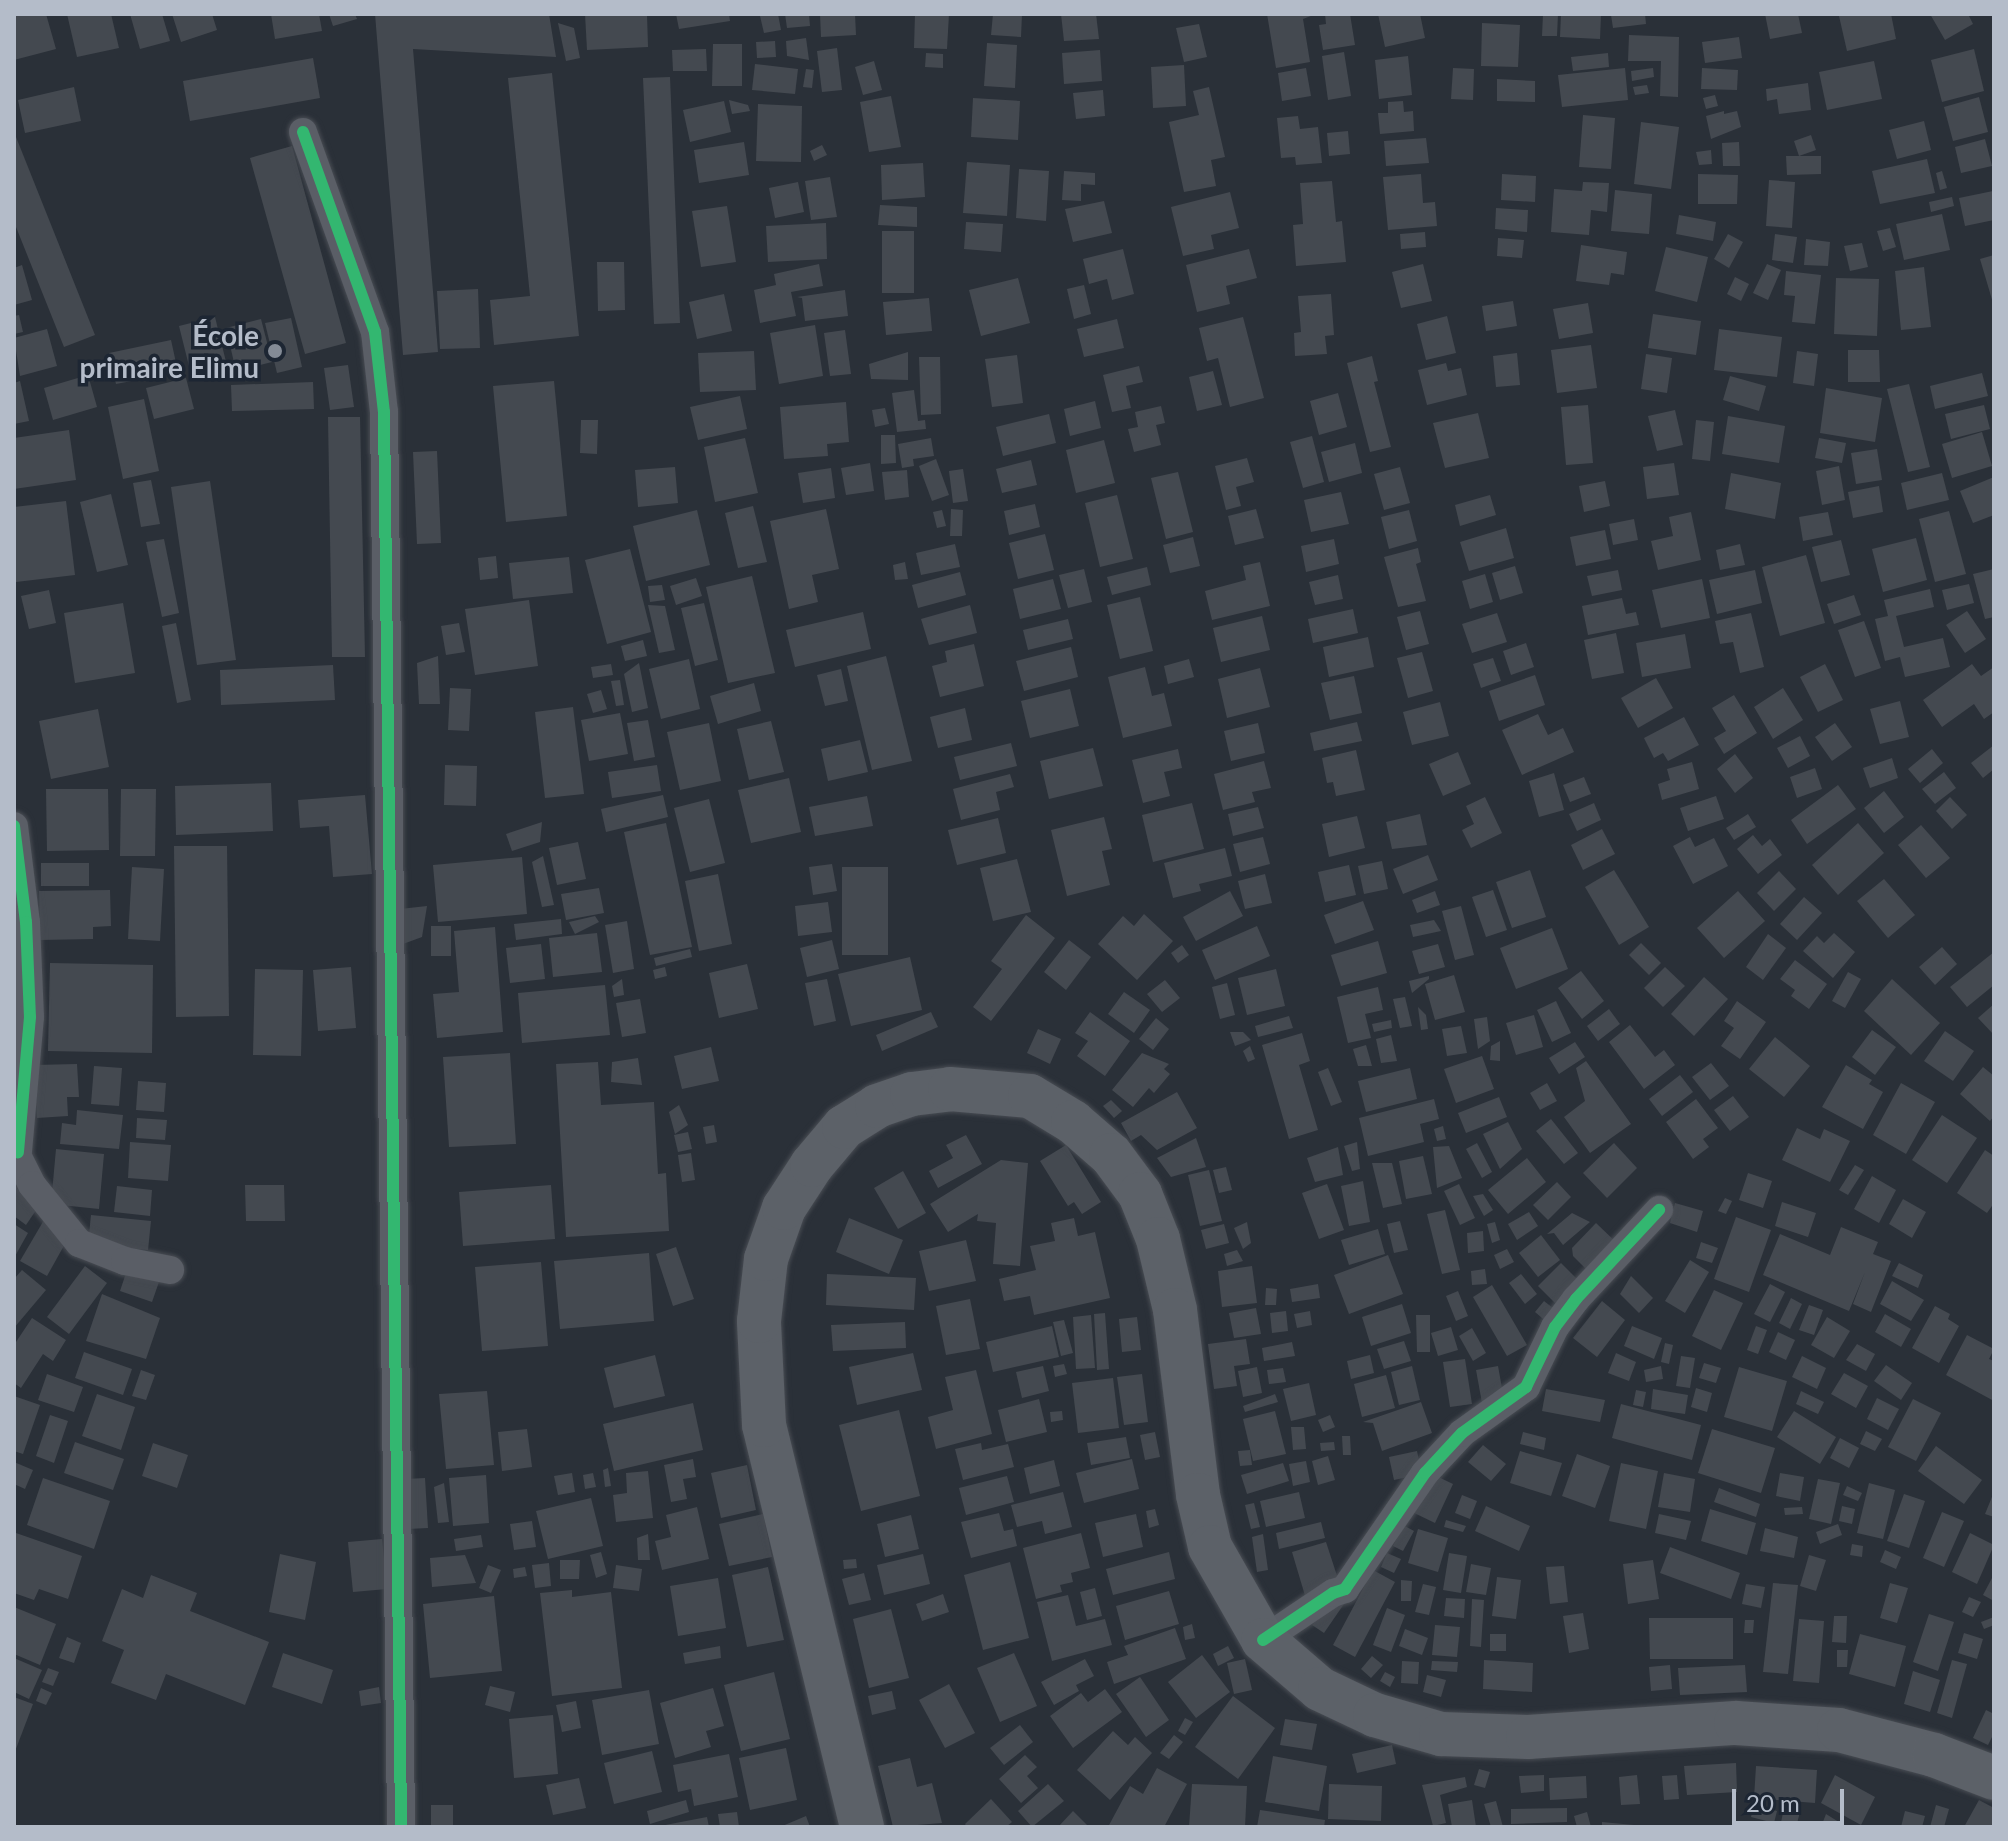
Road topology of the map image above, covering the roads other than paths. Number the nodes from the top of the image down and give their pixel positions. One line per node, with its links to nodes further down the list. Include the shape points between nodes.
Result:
1 (303, 132): 8 (street, via 375,332 384,412)
2 (14, 826): 3 (street, via 30,1017)
3 (16, 1150): 5 (street, via 32,1185 79,1243 125,1261)
4 (1659, 1210): 6 (street, via 1576,1299 1555,1327 1526,1387 1462,1433 1425,1473 1345,1589)
5 (170, 1270)
6 (1263, 1640): 7 (main road, via 1320,1689 1375,1715 1441,1734 1528,1737 1736,1723 1839,1730 1934,1755); 9 (main road, via 1210,1547 1198,1495 1175,1310 1158,1239 1140,1194 1111,1155 1083,1130 1030,1096 950,1089 877,1106 844,1127 784,1208 766,1259 759,1321 764,1425)
7 (1994, 1778)
8 (401, 1827)
9 (862, 1827)

